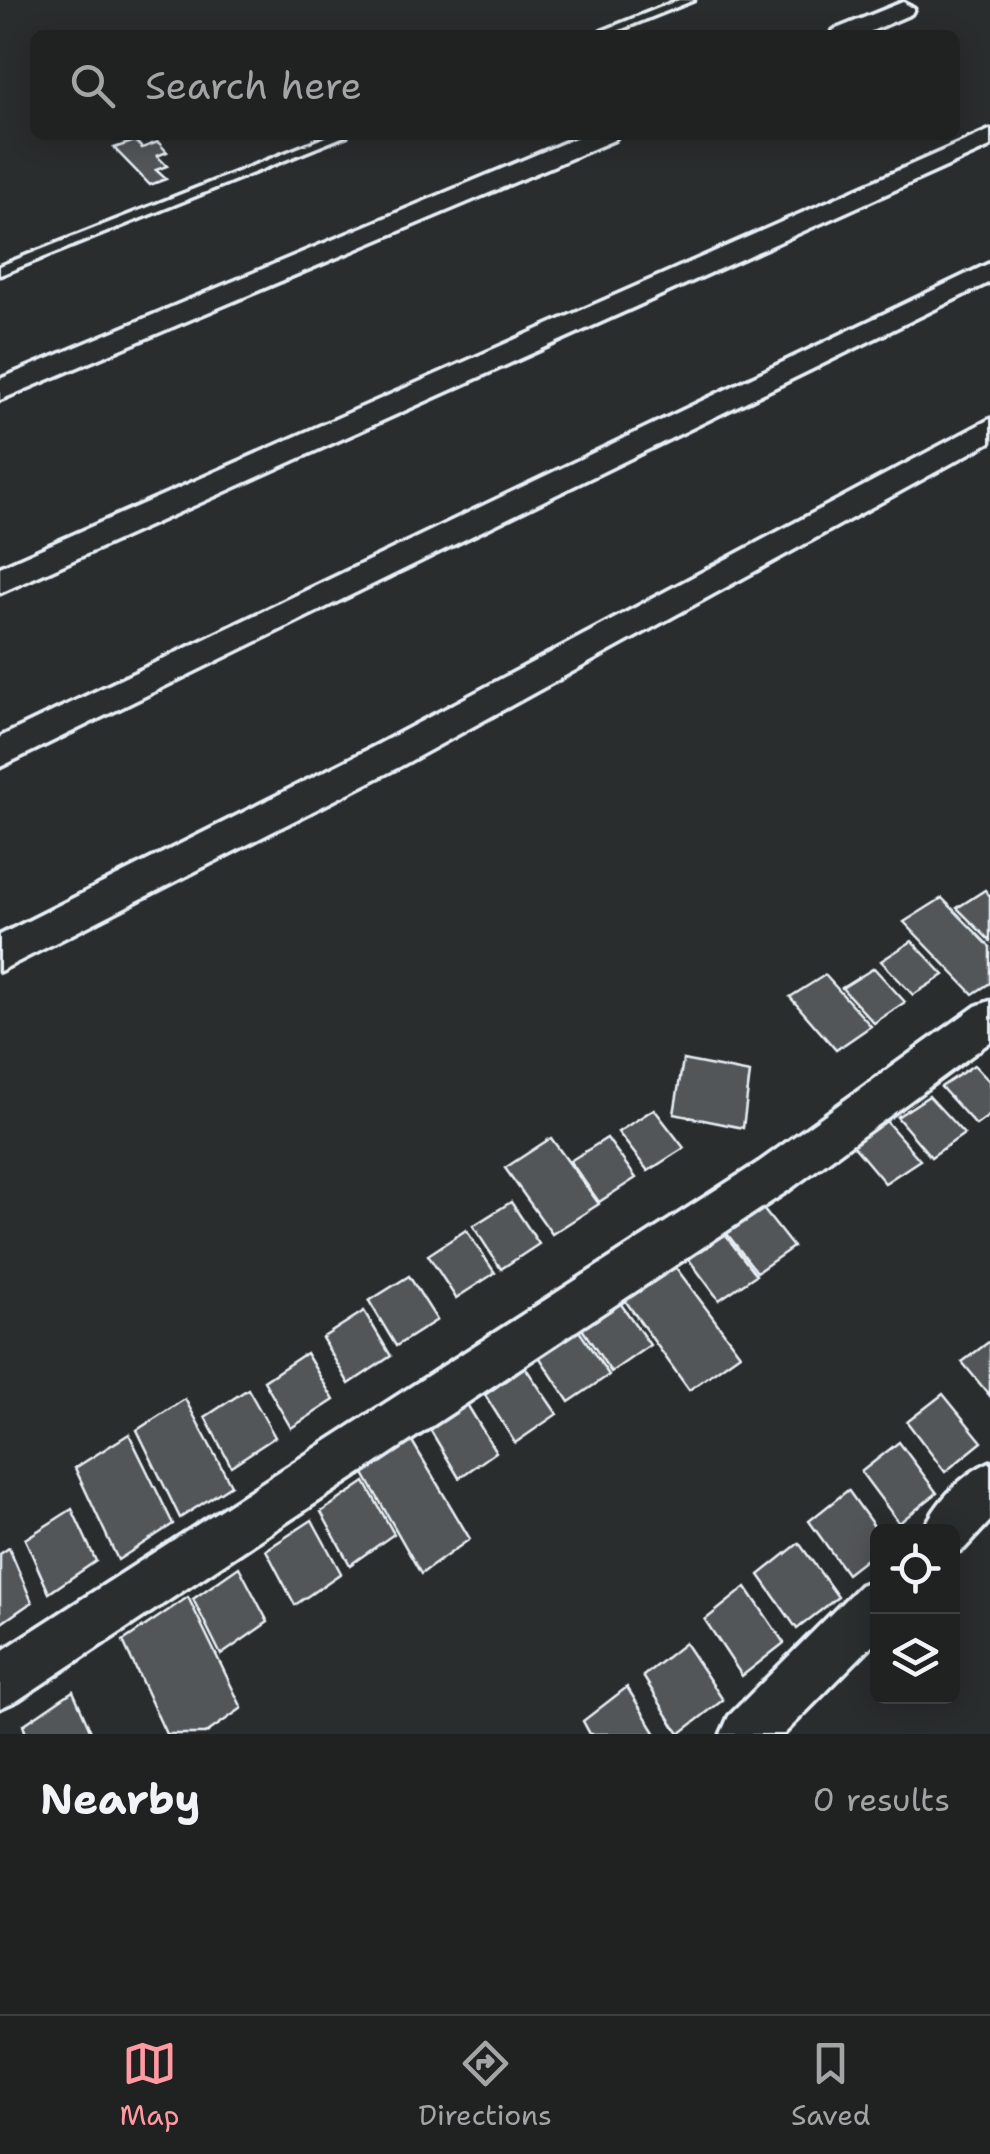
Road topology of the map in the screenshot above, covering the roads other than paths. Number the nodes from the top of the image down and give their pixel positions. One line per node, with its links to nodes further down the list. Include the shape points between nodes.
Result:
1 (689, 0): 3 (lane)
2 (904, 9): 4 (street)
3 (610, 30)
4 (854, 30)
5 (990, 138): 14 (street)
6 (329, 140): 9 (lane)
7 (593, 140): 11 (street)
8 (990, 271): 15 (street)
9 (0, 272)
10 (508, 325): 13 (street)
11 (0, 390)
12 (990, 430): 16 (street, via 388,756)
13 (0, 554)
14 (0, 581)
15 (0, 753)
16 (0, 954)
17 (990, 1019): 21 (street, via 774,1176)
18 (990, 1486): 19 (street)
19 (954, 1524)
20 (870, 1611): 22 (street)
21 (0, 1682)
22 (747, 1734)

